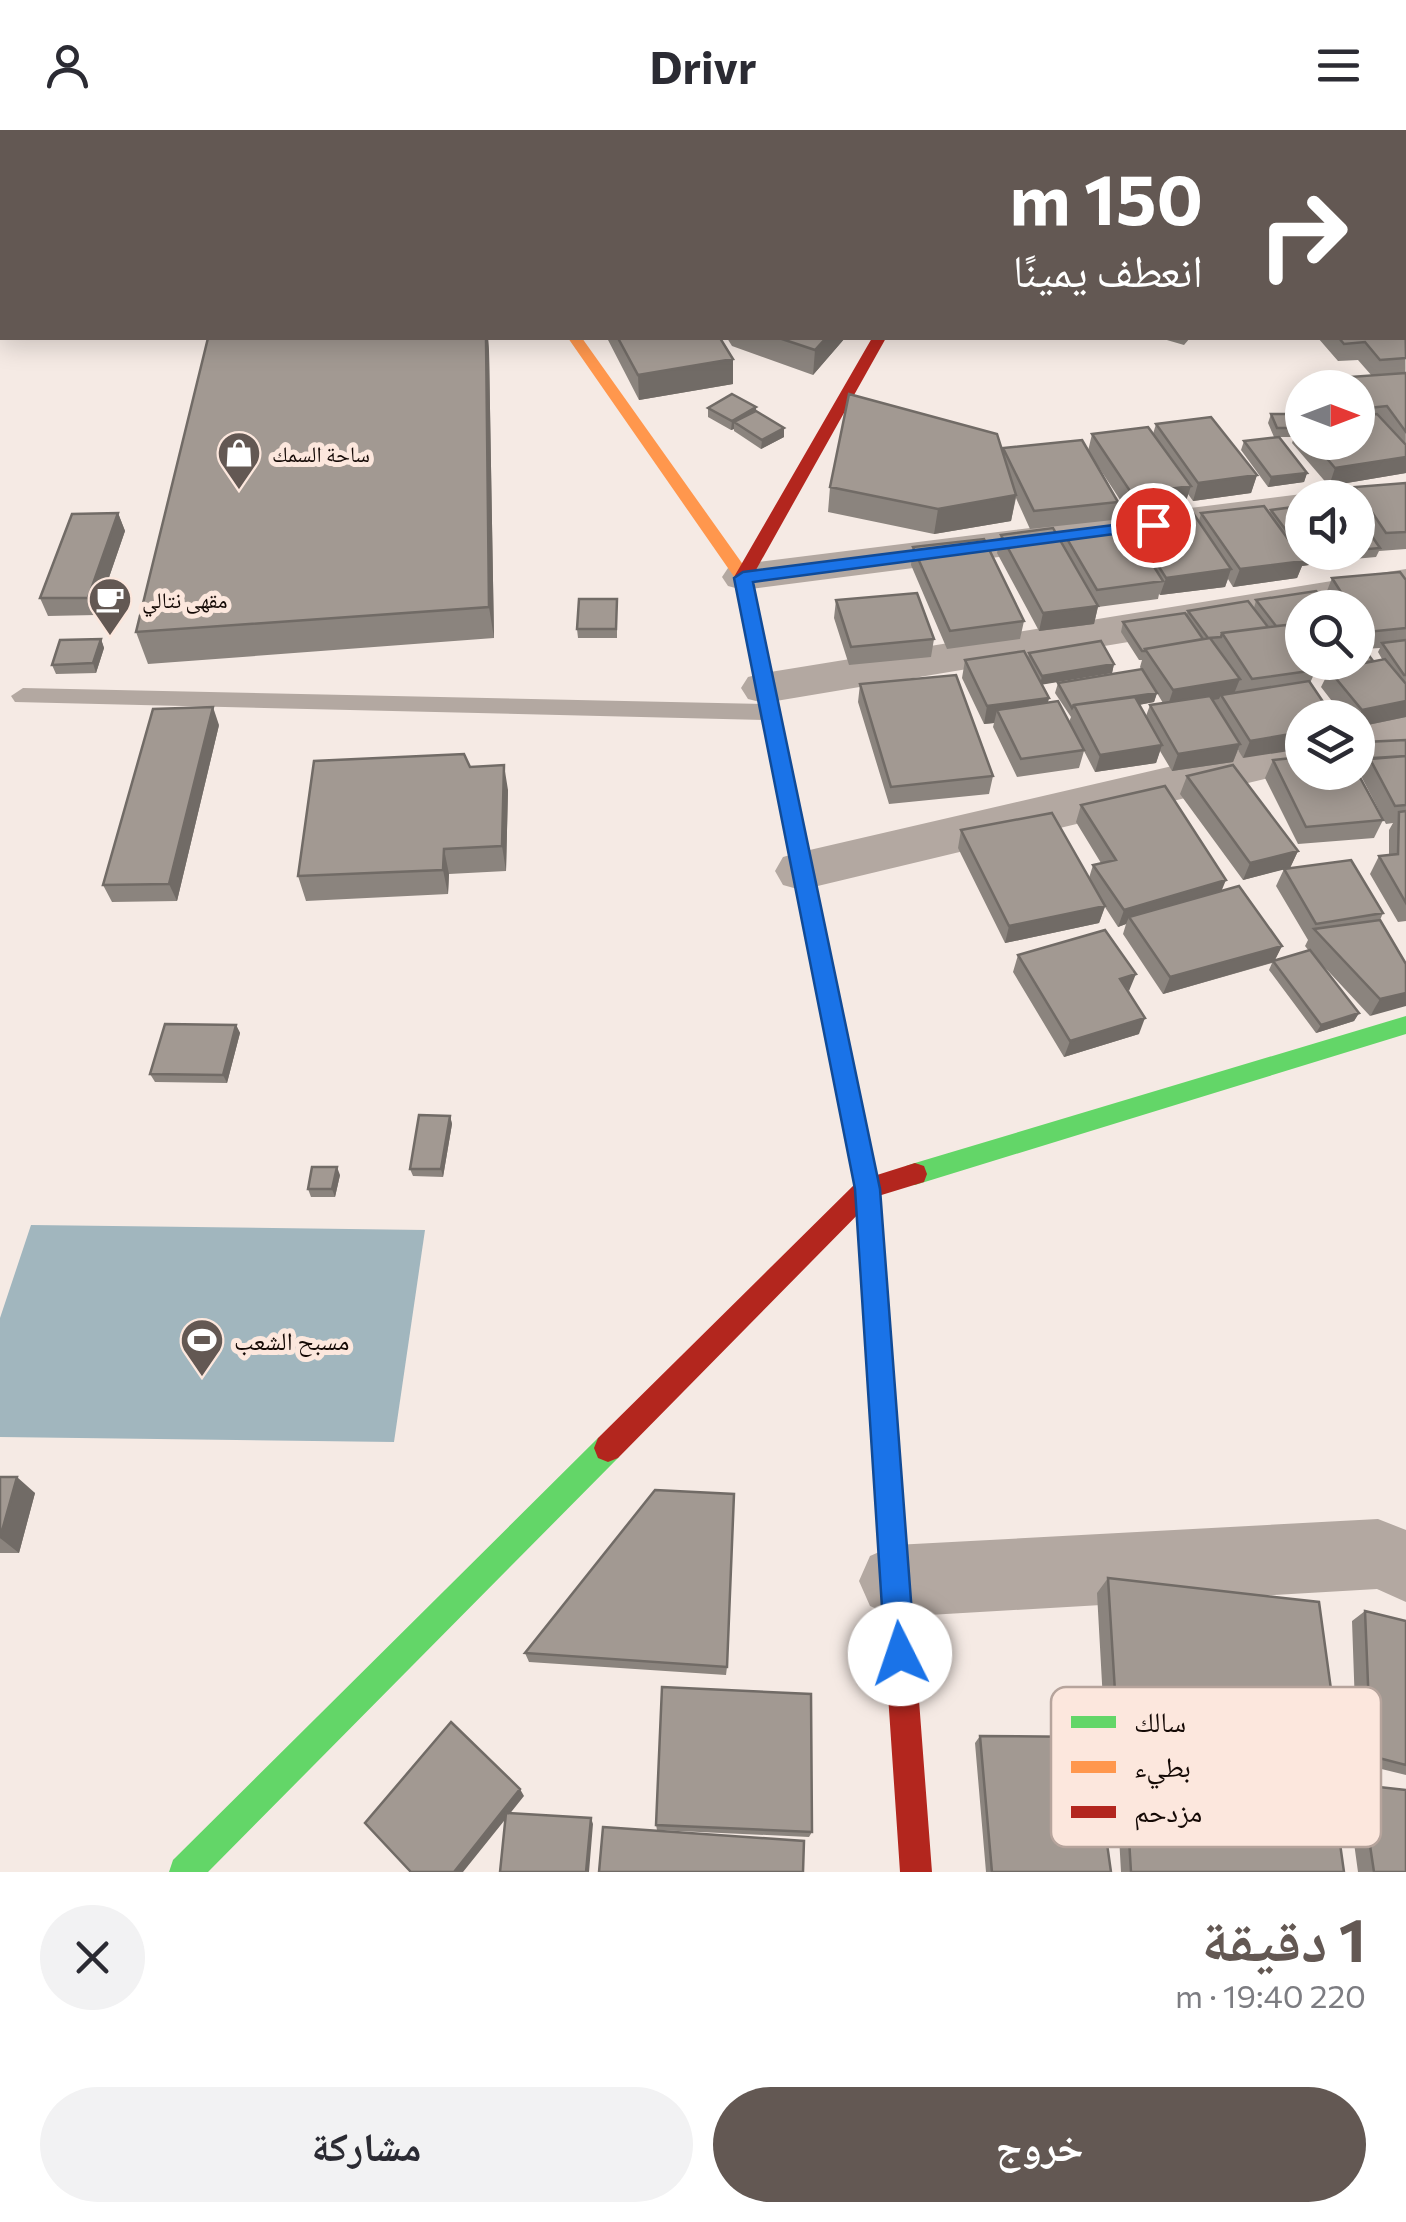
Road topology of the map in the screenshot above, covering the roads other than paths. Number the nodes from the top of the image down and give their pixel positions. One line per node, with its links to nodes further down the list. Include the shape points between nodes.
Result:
1 (576, 340): 4 (street)
2 (878, 340): 4 (street)
3 (1285, 508): 4 (street)
4 (743, 578): 7 (street)
5 (1406, 582): 7 (street)
6 (24, 696): 7 (lane)
7 (767, 700): 11 (street)
8 (1406, 729): 9 (street)
9 (1375, 736)
10 (1285, 757): 11 (street)
11 (801, 871): 13 (street)
12 (1406, 1025): 13 (street)
13 (867, 1189): 15 (street); 16 (street)
14 (1406, 1566): 15 (street, via 1378,1554)
15 (895, 1581): 17 (street)
16 (184, 1872)
17 (916, 1872)

